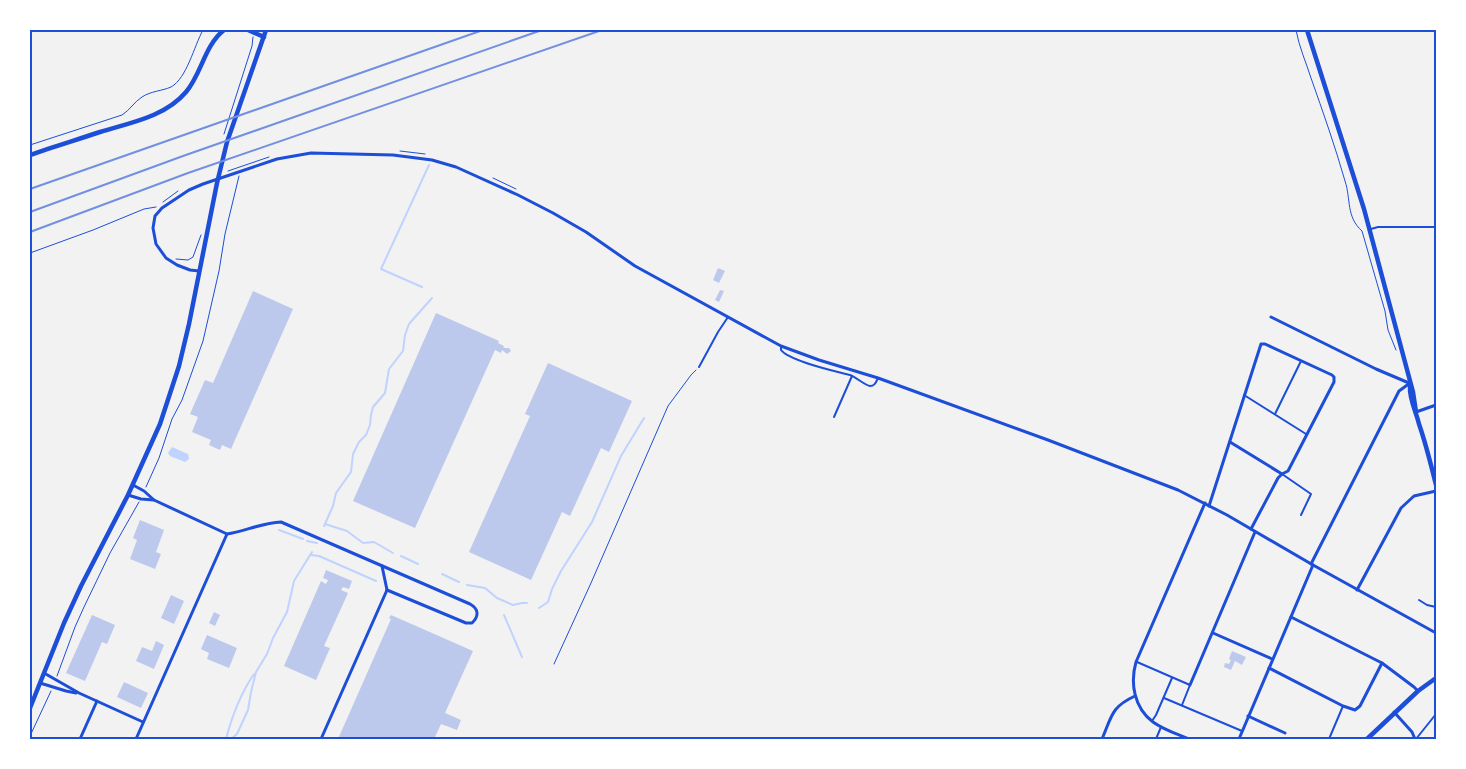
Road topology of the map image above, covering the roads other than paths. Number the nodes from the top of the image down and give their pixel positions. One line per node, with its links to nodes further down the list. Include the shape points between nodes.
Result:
1 (224, 30): 5 (street, via 208,49 186,92 171,105 147,117)
2 (248, 30): 4 (street)
3 (1307, 30): 7 (street)
4 (265, 32): 8 (street, via 237,111 217,184)
5 (30, 155)
6 (1436, 228): 7 (lane)
7 (1369, 229): 16 (street)
8 (199, 271): 9 (street, via 174,264 154,240 155,216 189,190 277,159 310,153 393,155 456,167 518,195 586,232 635,266); 25 (street, via 176,374 157,430)
9 (728, 317): 11 (street); 13 (lane)
10 (1271, 317): 16 (street)
11 (781, 346): 14 (lane, via 786,355); 15 (street)
12 (1301, 361): 17 (street, via 1261,344); 20 (lane); 22 (street, via 1334,377)
13 (699, 367)
14 (852, 376): 15 (lane, via 870,386); 21 (lane)
15 (878, 378): 30 (street, via 1111,464)
16 (1410, 383): 19 (street); 36 (street, via 1399,391)
17 (1244, 395): 20 (lane); 23 (street)
18 (1436, 405): 19 (street)
19 (1416, 412): 26 (street)
20 (1275, 414): 22 (lane)
21 (834, 418)
22 (1307, 434): 24 (street, via 1288,471)
23 (1230, 442): 24 (street); 31 (street)
24 (1282, 474): 32 (lane, via 1311,494); 33 (street)
25 (133, 485): 28 (street); 29 (street)
26 (1436, 485)
27 (1436, 490): 38 (street, via 1414,496 1401,508)
28 (128, 495): 29 (street); 48 (street, via 80,586)
29 (154, 500): 34 (street)
30 (1205, 504): 31 (street); 45 (street)
31 (1209, 506): 33 (street)
32 (1301, 515)
33 (1253, 530): 36 (street); 42 (street)
34 (227, 534): 35 (street, via 281,522); 65 (street)
35 (382, 565): 37 (street); 37 (street, via 470,604 478,613 472,623 466,623)
36 (1312, 565): 38 (street); 41 (street)
37 (387, 590): 72 (street)
38 (1358, 590): 43 (street)
39 (1419, 600): 40 (lane)
40 (1436, 607)
41 (1291, 617): 44 (street); 46 (street)
42 (1213, 633): 44 (street); 52 (street)
43 (1436, 633)
44 (1272, 659): 47 (street)
45 (1136, 662): 49 (lane); 55 (street, via 1133,678)
46 (1382, 663): 53 (street); 59 (street, via 1360,706 1355,710)
47 (1269, 668): 59 (street); 63 (street)
48 (44, 673): 51 (street); 54 (street)
49 (1173, 678): 52 (lane); 56 (lane)
50 (1436, 678): 53 (street)
51 (40, 683): 54 (street); 60 (street)
52 (1190, 685): 58 (lane)
53 (1418, 691): 61 (street)
54 (79, 693): 57 (street)
55 (1136, 696): 64 (street, via 1141,709); 73 (street, via 1117,707)
56 (1164, 698): 58 (lane); 64 (lane)
57 (97, 701): 65 (street); 70 (street)
58 (1182, 705): 67 (lane)
59 (1343, 706): 77 (lane)
60 (30, 708)
61 (1394, 712): 78 (street); 79 (street)
62 (1436, 714): 79 (lane)
63 (1248, 716): 67 (street); 68 (street)
64 (1152, 721): 66 (street)
65 (143, 722): 71 (street)
66 (1161, 727): 69 (street); 74 (lane)
67 (1242, 731): 76 (street)
68 (1285, 733)
69 (1183, 738): 75 (street)
70 (80, 739)
71 (136, 739)
72 (321, 739)
73 (1102, 739)
74 (1156, 739)
75 (1189, 739)
76 (1239, 739)
77 (1329, 739)
78 (1367, 739)
79 (1416, 739)

